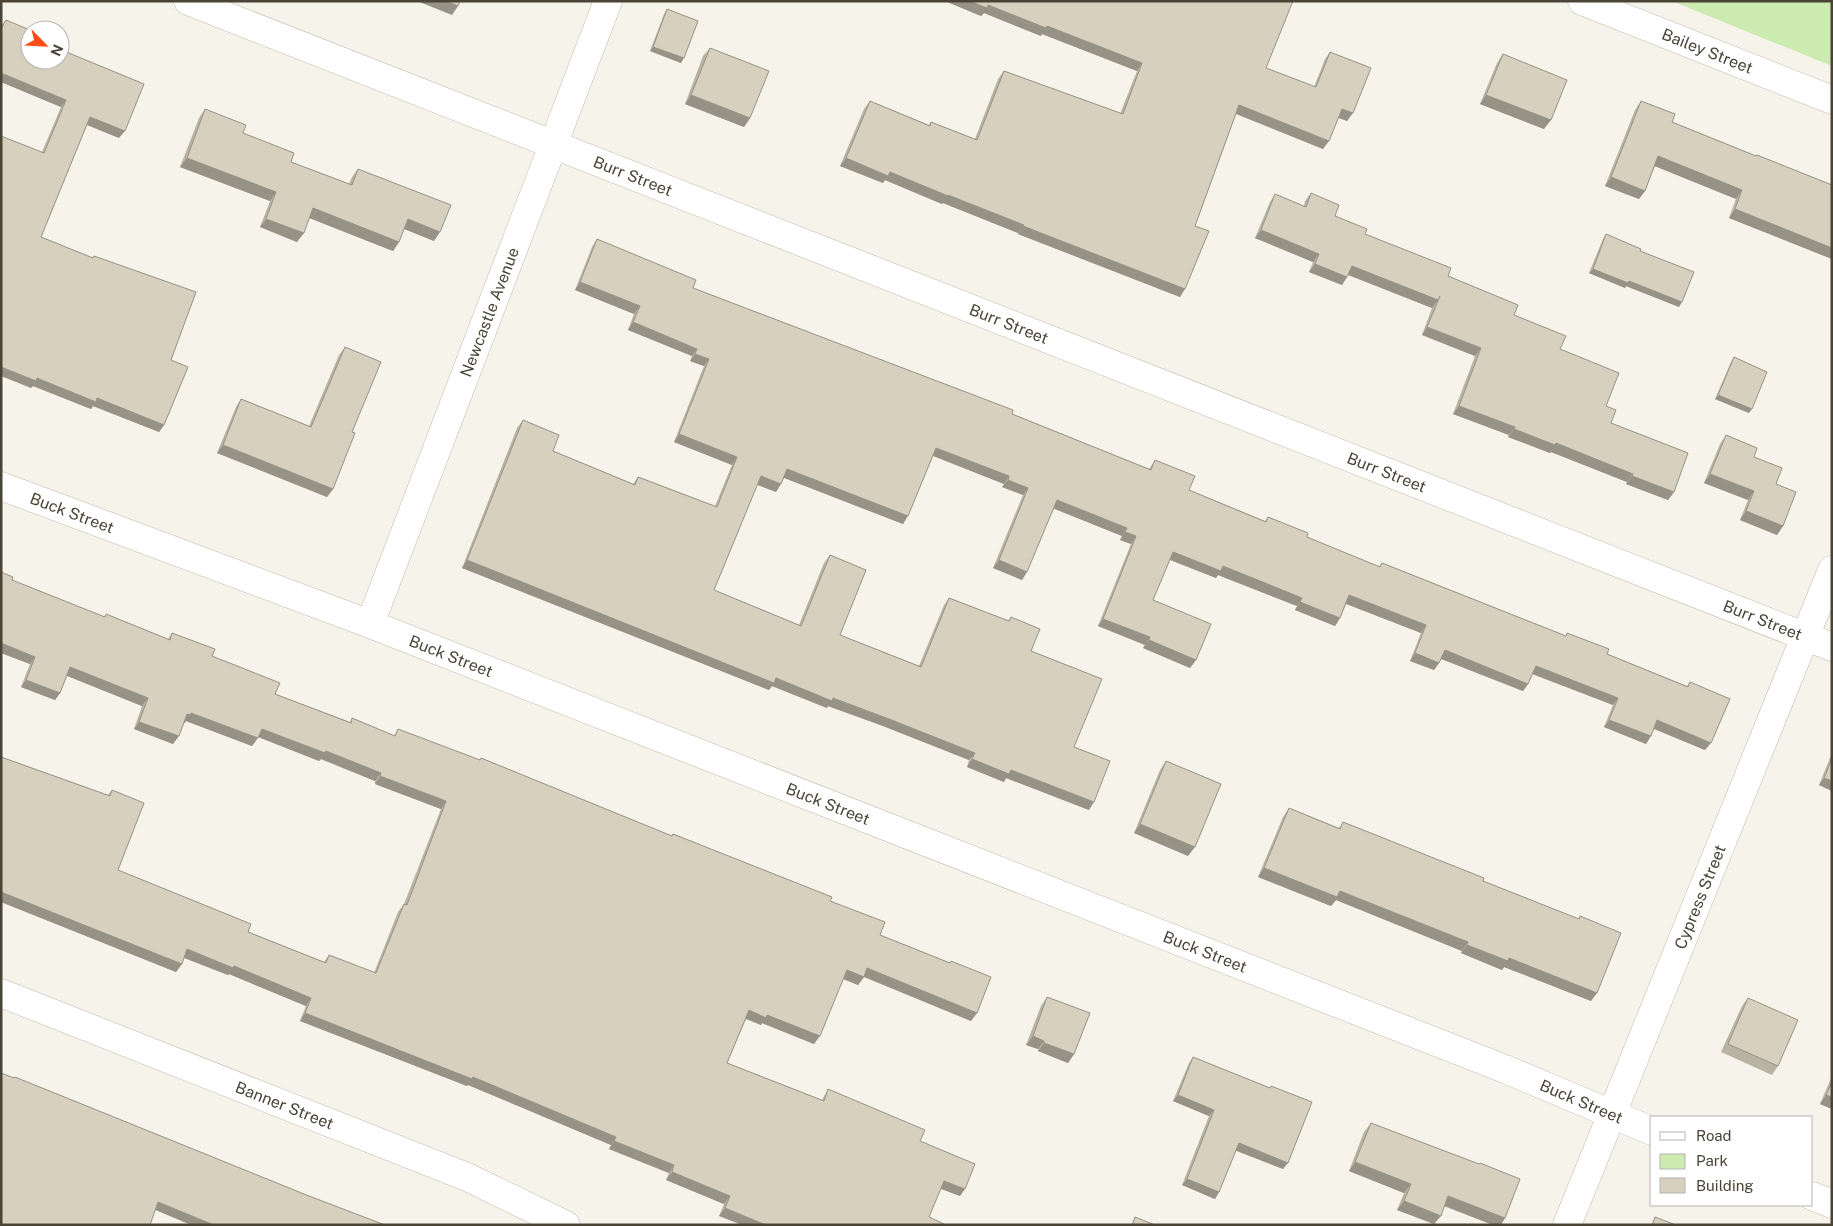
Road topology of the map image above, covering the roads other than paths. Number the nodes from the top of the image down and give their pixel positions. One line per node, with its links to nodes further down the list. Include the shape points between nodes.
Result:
1 (188, 1): 5 (street, Burr Street)
2 (608, 1): 5 (street, Newcastle Avenue)
3 (1582, 1): 4 (street, Bailey Street)
4 (1832, 100)
5 (554, 145): 8 (street, Newcastle Avenue); 9 (street, Burr Street)
6 (1, 486): 8 (street, Buck Street)
7 (1832, 570): 9 (street, Cypress Street)
8 (370, 624): 12 (street, Buck Street)
9 (1805, 637): 10 (street, Burr Street); 12 (street, Cypress Street)
10 (1832, 647)
11 (1, 992): 16 (street, Banner Street, via 467,1178)
12 (1612, 1114): 13 (street, Buck Street); 17 (street, Cypress Street)
13 (1650, 1130)
14 (1813, 1196): 15 (street)
15 (1832, 1204)
16 (566, 1225)
17 (1568, 1225)

